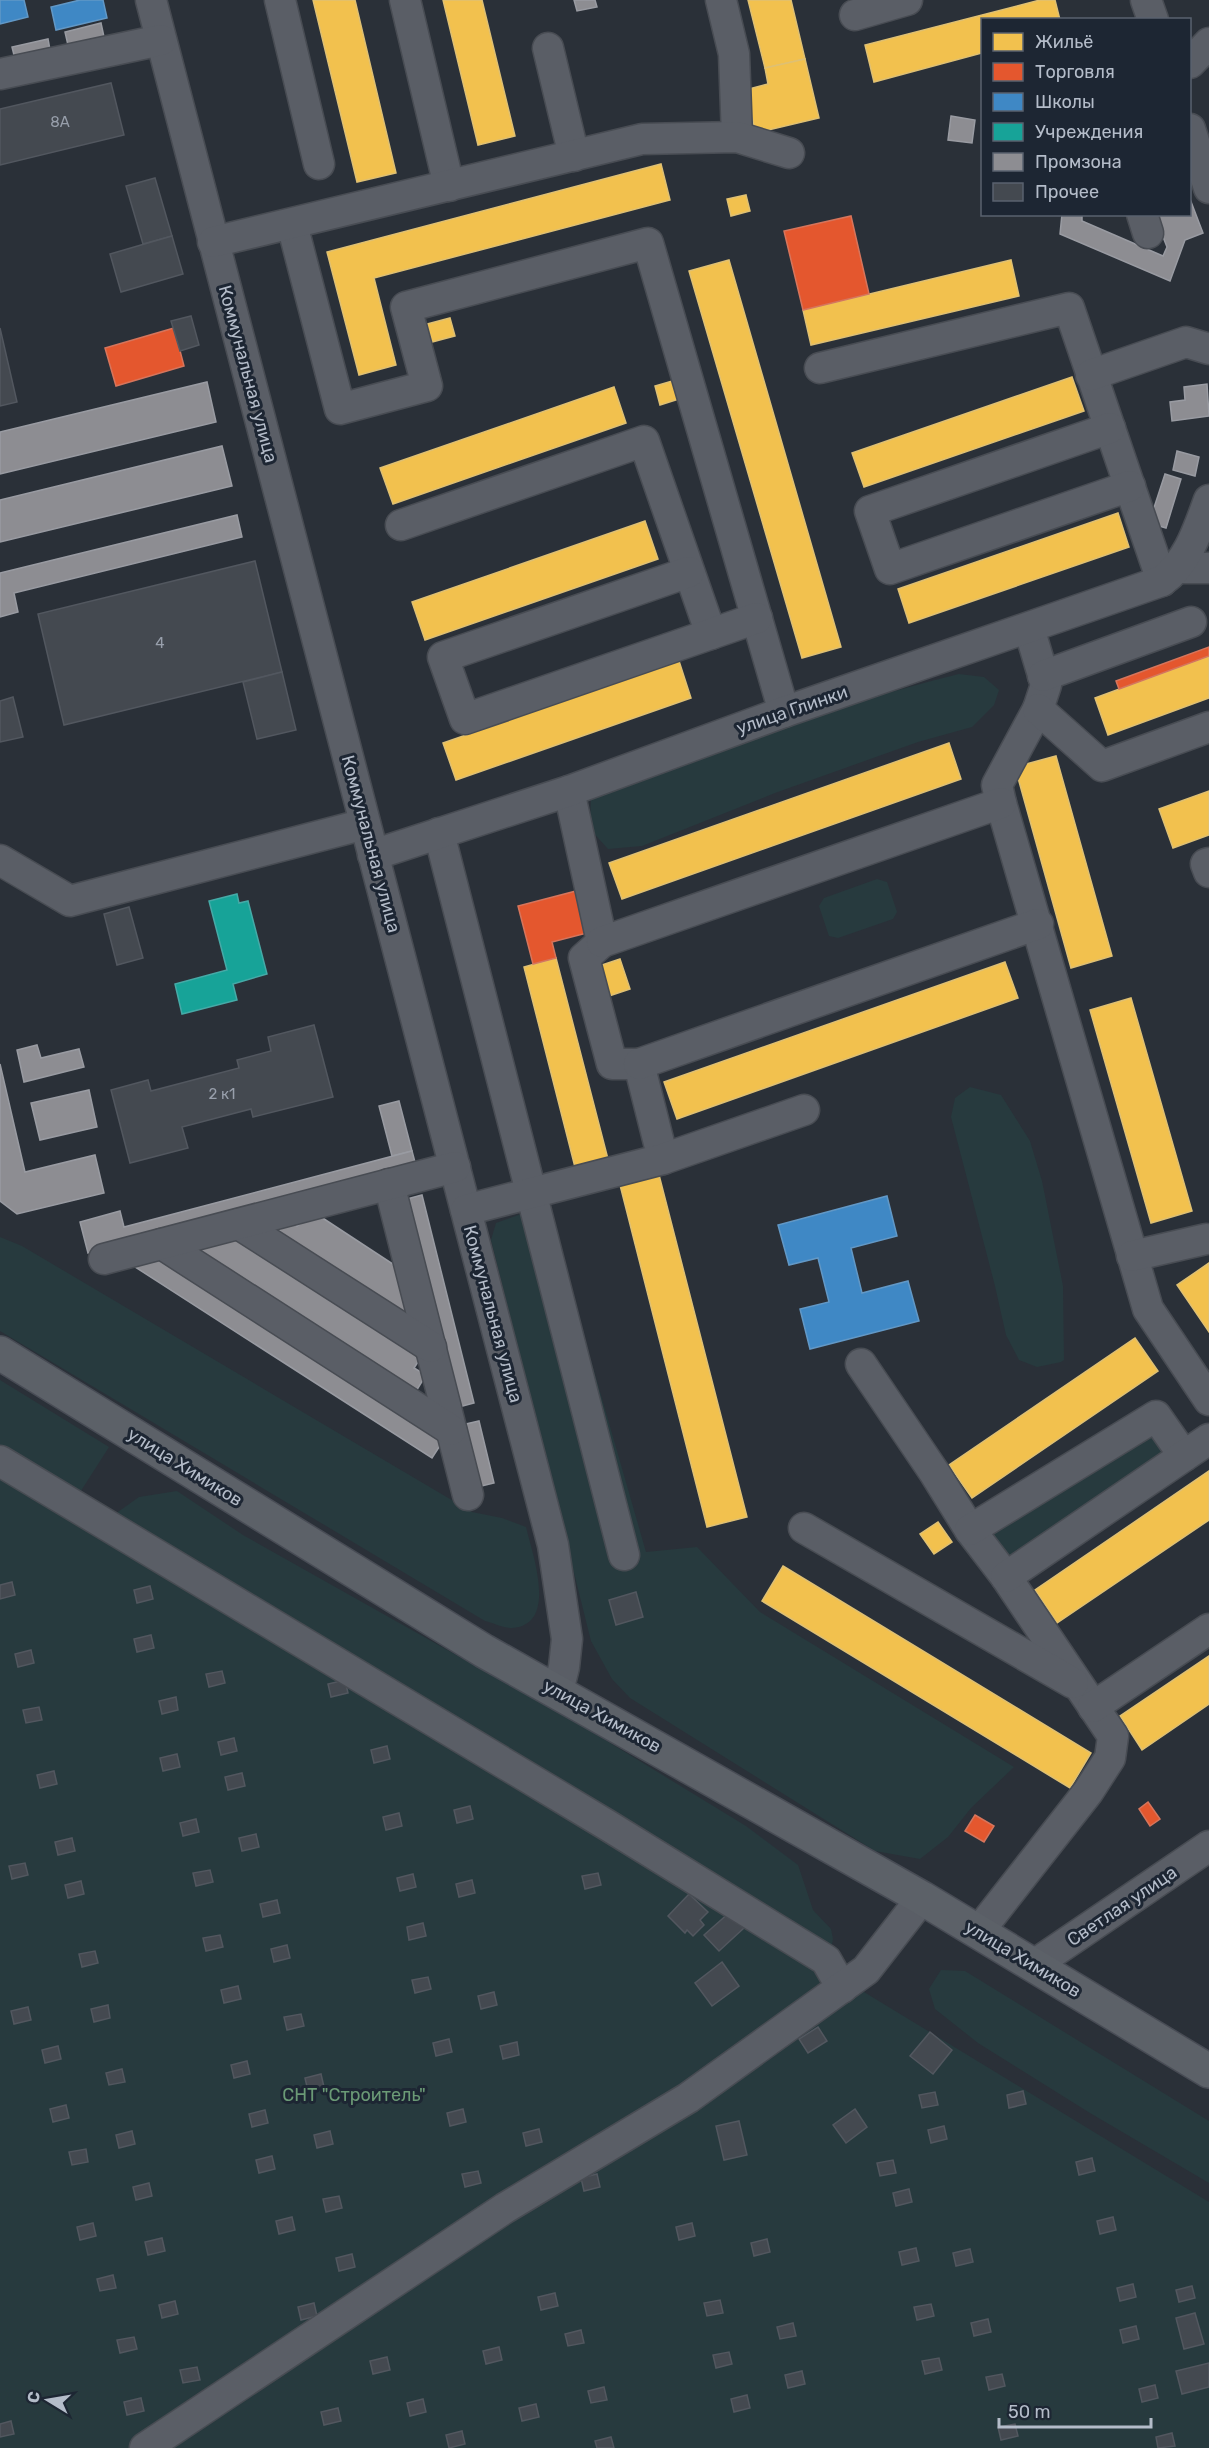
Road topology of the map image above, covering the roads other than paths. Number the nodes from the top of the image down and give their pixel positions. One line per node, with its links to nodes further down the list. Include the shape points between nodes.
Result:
1 (151, 0): 9 (street, Коммунальная улица)
2 (280, 0): 18 (street)
3 (405, 0): 19 (street)
4 (721, 0): 15 (street, via 734,54)
5 (907, 0): 7 (street)
6 (1146, 0): 8 (street)
7 (862, 9)
8 (1152, 18)
9 (161, 40): 13 (street); 22 (street, Коммунальная улица)
10 (1209, 43): 12 (street)
11 (549, 48): 17 (street)
12 (1191, 62)
13 (0, 75)
14 (1191, 132): 20 (street)
15 (737, 137): 16 (street); 17 (street, via 642,139)
16 (789, 153)
17 (574, 156): 19 (street)
18 (319, 164)
19 (449, 186): 21 (street)
20 (1209, 188)
21 (292, 224): 22 (street); 33 (street, via 340,409 427,386 406,307 648,243)
22 (213, 242): 43 (street, Коммунальная улица)
23 (1209, 349): 25 (street, via 1186,342)
24 (820, 368): 25 (street, via 1068,308)
25 (1091, 375): 26 (street)
26 (1110, 428): 27 (street); 27 (street, via 870,511 890,569)
27 (1130, 486): 32 (street)
28 (1209, 500): 32 (street, via 1193,542)
29 (401, 525): 31 (street, via 644,441)
30 (1209, 568): 32 (street, улица Глинки)
31 (689, 572): 36 (street); 36 (street, via 443,657 465,720)
32 (1169, 574): 35 (street, улица Глинки)
33 (757, 618): 36 (street); 39 (street)
34 (1191, 622): 37 (street)
35 (1029, 628): 37 (street); 39 (street, улица Глинки)
36 (711, 634)
37 (1043, 676): 38 (street, via 1046,685)
38 (1038, 709): 40 (street, via 1102,766); 42 (street, via 997,785)
39 (784, 712): 41 (street, улица Глинки)
40 (1209, 728)
41 (569, 791): 44 (street, улица Глинки); 50 (street)
42 (1001, 803): 49 (street); 50 (street)
43 (365, 824): 45 (street, Коммунальная улица); 46 (street, via 70,901)
44 (439, 833): 45 (street, улица Глинки); 56 (street)
45 (373, 855): 54 (street, Коммунальная улица)
46 (0, 860)
47 (1209, 863): 48 (street)
48 (1209, 872)
49 (1038, 924): 51 (street); 61 (street)
50 (602, 942): 51 (street, via 584,958 612,1064)
51 (639, 1064): 53 (street)
52 (804, 1110): 53 (street)
53 (663, 1159): 56 (street)
54 (455, 1167): 55 (street); 57 (street, Коммунальная улица)
55 (389, 1184): 58 (street); 63 (street)
56 (531, 1193): 57 (street); 74 (street)
57 (466, 1210): 77 (street, Коммунальная улица, via 554,1545 567,1639)
58 (239, 1224): 60 (street); 63 (street)
59 (1206, 1239): 61 (street)
60 (162, 1244): 62 (street); 67 (street)
61 (1132, 1256): 66 (street, via 1148,1309)
62 (104, 1259)
63 (431, 1347): 67 (street)
64 (0, 1353): 77 (main road, улица Химиков, via 473,1644)
65 (861, 1364): 73 (street)
66 (1209, 1400)
67 (451, 1430): 71 (street)
68 (1209, 1439): 69 (street)
69 (1184, 1456): 73 (street, via 1156,1416); 75 (street)
70 (0, 1461): 83 (street, via 826,1960)
71 (468, 1495)
72 (804, 1528): 78 (street)
73 (970, 1530): 75 (street)
74 (624, 1555)
75 (1006, 1577): 78 (street)
76 (1209, 1629): 78 (street)
77 (558, 1691): 80 (main road, улица Химиков)
78 (1087, 1697): 81 (street, via 1113,1736 1110,1758)
79 (1209, 1846): 82 (street, Светлая улица)
80 (922, 1898): 81 (main road, улица Химиков); 83 (street, via 866,1970)
81 (979, 1931): 82 (main road, улица Химиков)
82 (1034, 1965): 84 (main road, улица Химиков)
83 (842, 1988): 85 (street, via 688,2098 505,2208)
84 (1209, 2071)
85 (145, 2448)

